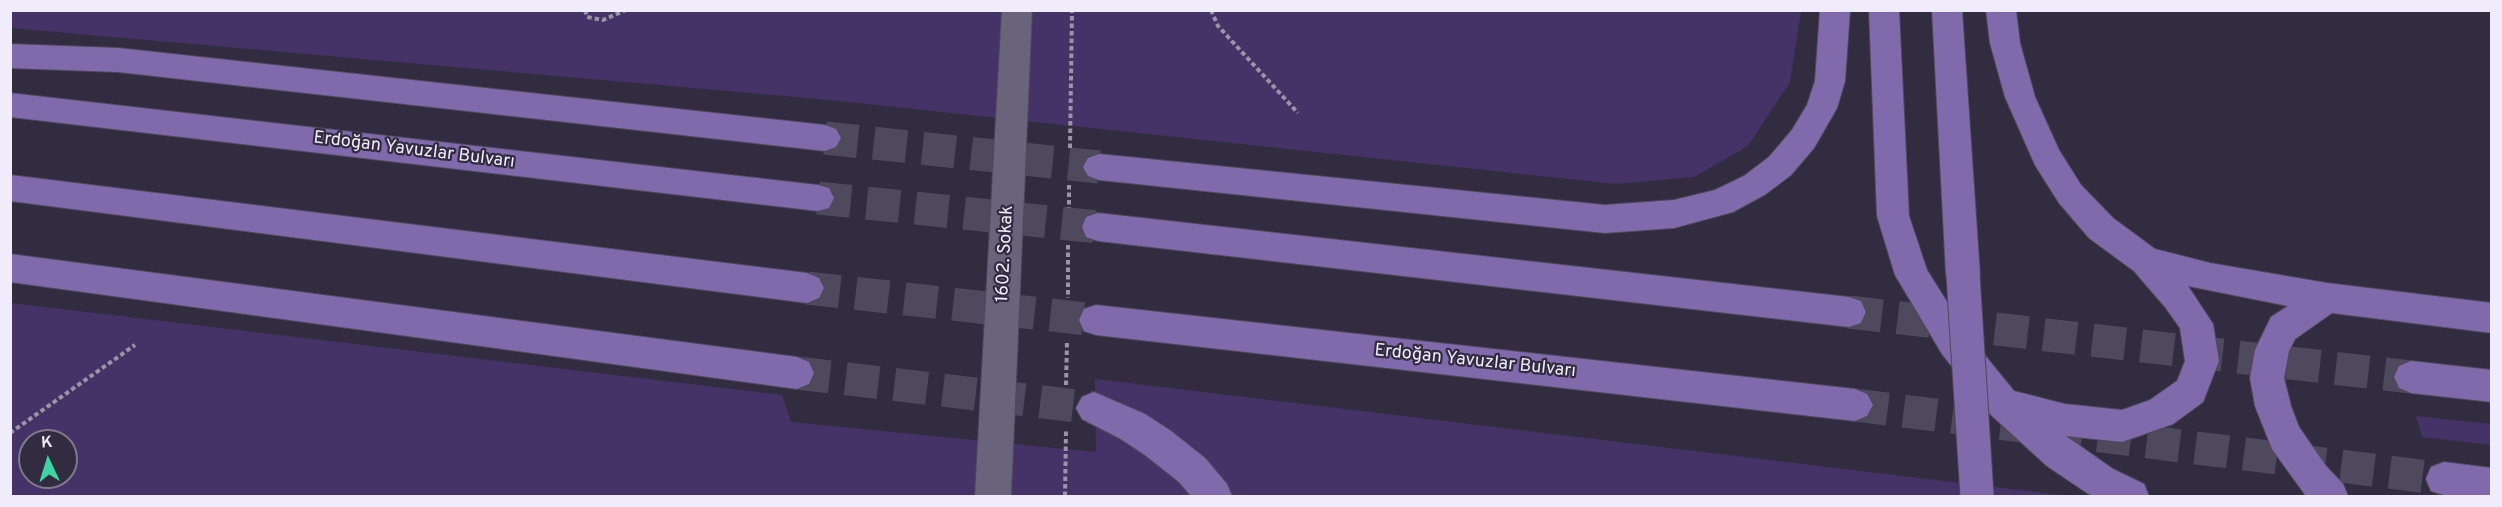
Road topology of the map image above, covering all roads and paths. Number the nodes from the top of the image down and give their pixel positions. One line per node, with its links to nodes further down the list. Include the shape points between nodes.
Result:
1 (585, 10): 2 (path, via 587,17 603,20)
2 (626, 10)
3 (1017, 10): 37 (street, 1602. Sokak)
4 (1072, 10): 14 (path)
5 (1211, 10): 12 (path, via 1218,26)
6 (1835, 10): 15 (main road, via 1830,81 1822,108 1803,139 1780,166 1755,185 1722,202 1674,214 1605,219)
7 (1884, 10): 31 (main road, via 1893,216 1911,274 1954,343)
8 (1947, 10): 40 (main road, bridge)
9 (2001, 10): 20 (main road, via 2020,98 2046,156 2070,194 2101,228)
10 (10, 56): 13 (main road, via 118,60)
11 (10, 105): 17 (main road, Erdoğan Yavuzlar Bulvarı)
12 (1298, 113)
13 (825, 138)
14 (1070, 153)
15 (1084, 171): 18 (path)
16 (10, 188): 22 (main road)
17 (818, 198)
18 (1069, 212)
19 (1083, 231): 24 (main road); 26 (path)
20 (2146, 261): 23 (main road); 31 (main road, via 2196,324 2202,362 2191,392 2161,413 2122,426 2065,420)
21 (10, 268): 28 (main road)
22 (807, 288)
23 (2327, 298): 25 (main road); 42 (main road, via 2283,328 2272,350 2267,378 2285,437)
24 (1849, 312)
25 (2492, 318)
26 (1077, 319): 32 (main road, Erdoğan Yavuzlar Bulvarı); 33 (path)
27 (135, 345): 34 (path)
28 (797, 373)
29 (2411, 377): 30 (main road)
30 (2492, 386)
31 (2003, 404): 41 (main road, via 2060,454)
32 (1855, 405)
33 (1075, 408): 38 (path); 39 (main road, via 1132,426 1192,470)
34 (10, 433)
35 (2444, 479): 36 (main road)
36 (2492, 485)
37 (993, 496)
38 (1065, 496)
39 (1214, 496)
40 (1977, 496)
41 (2131, 496)
42 (2330, 496)

